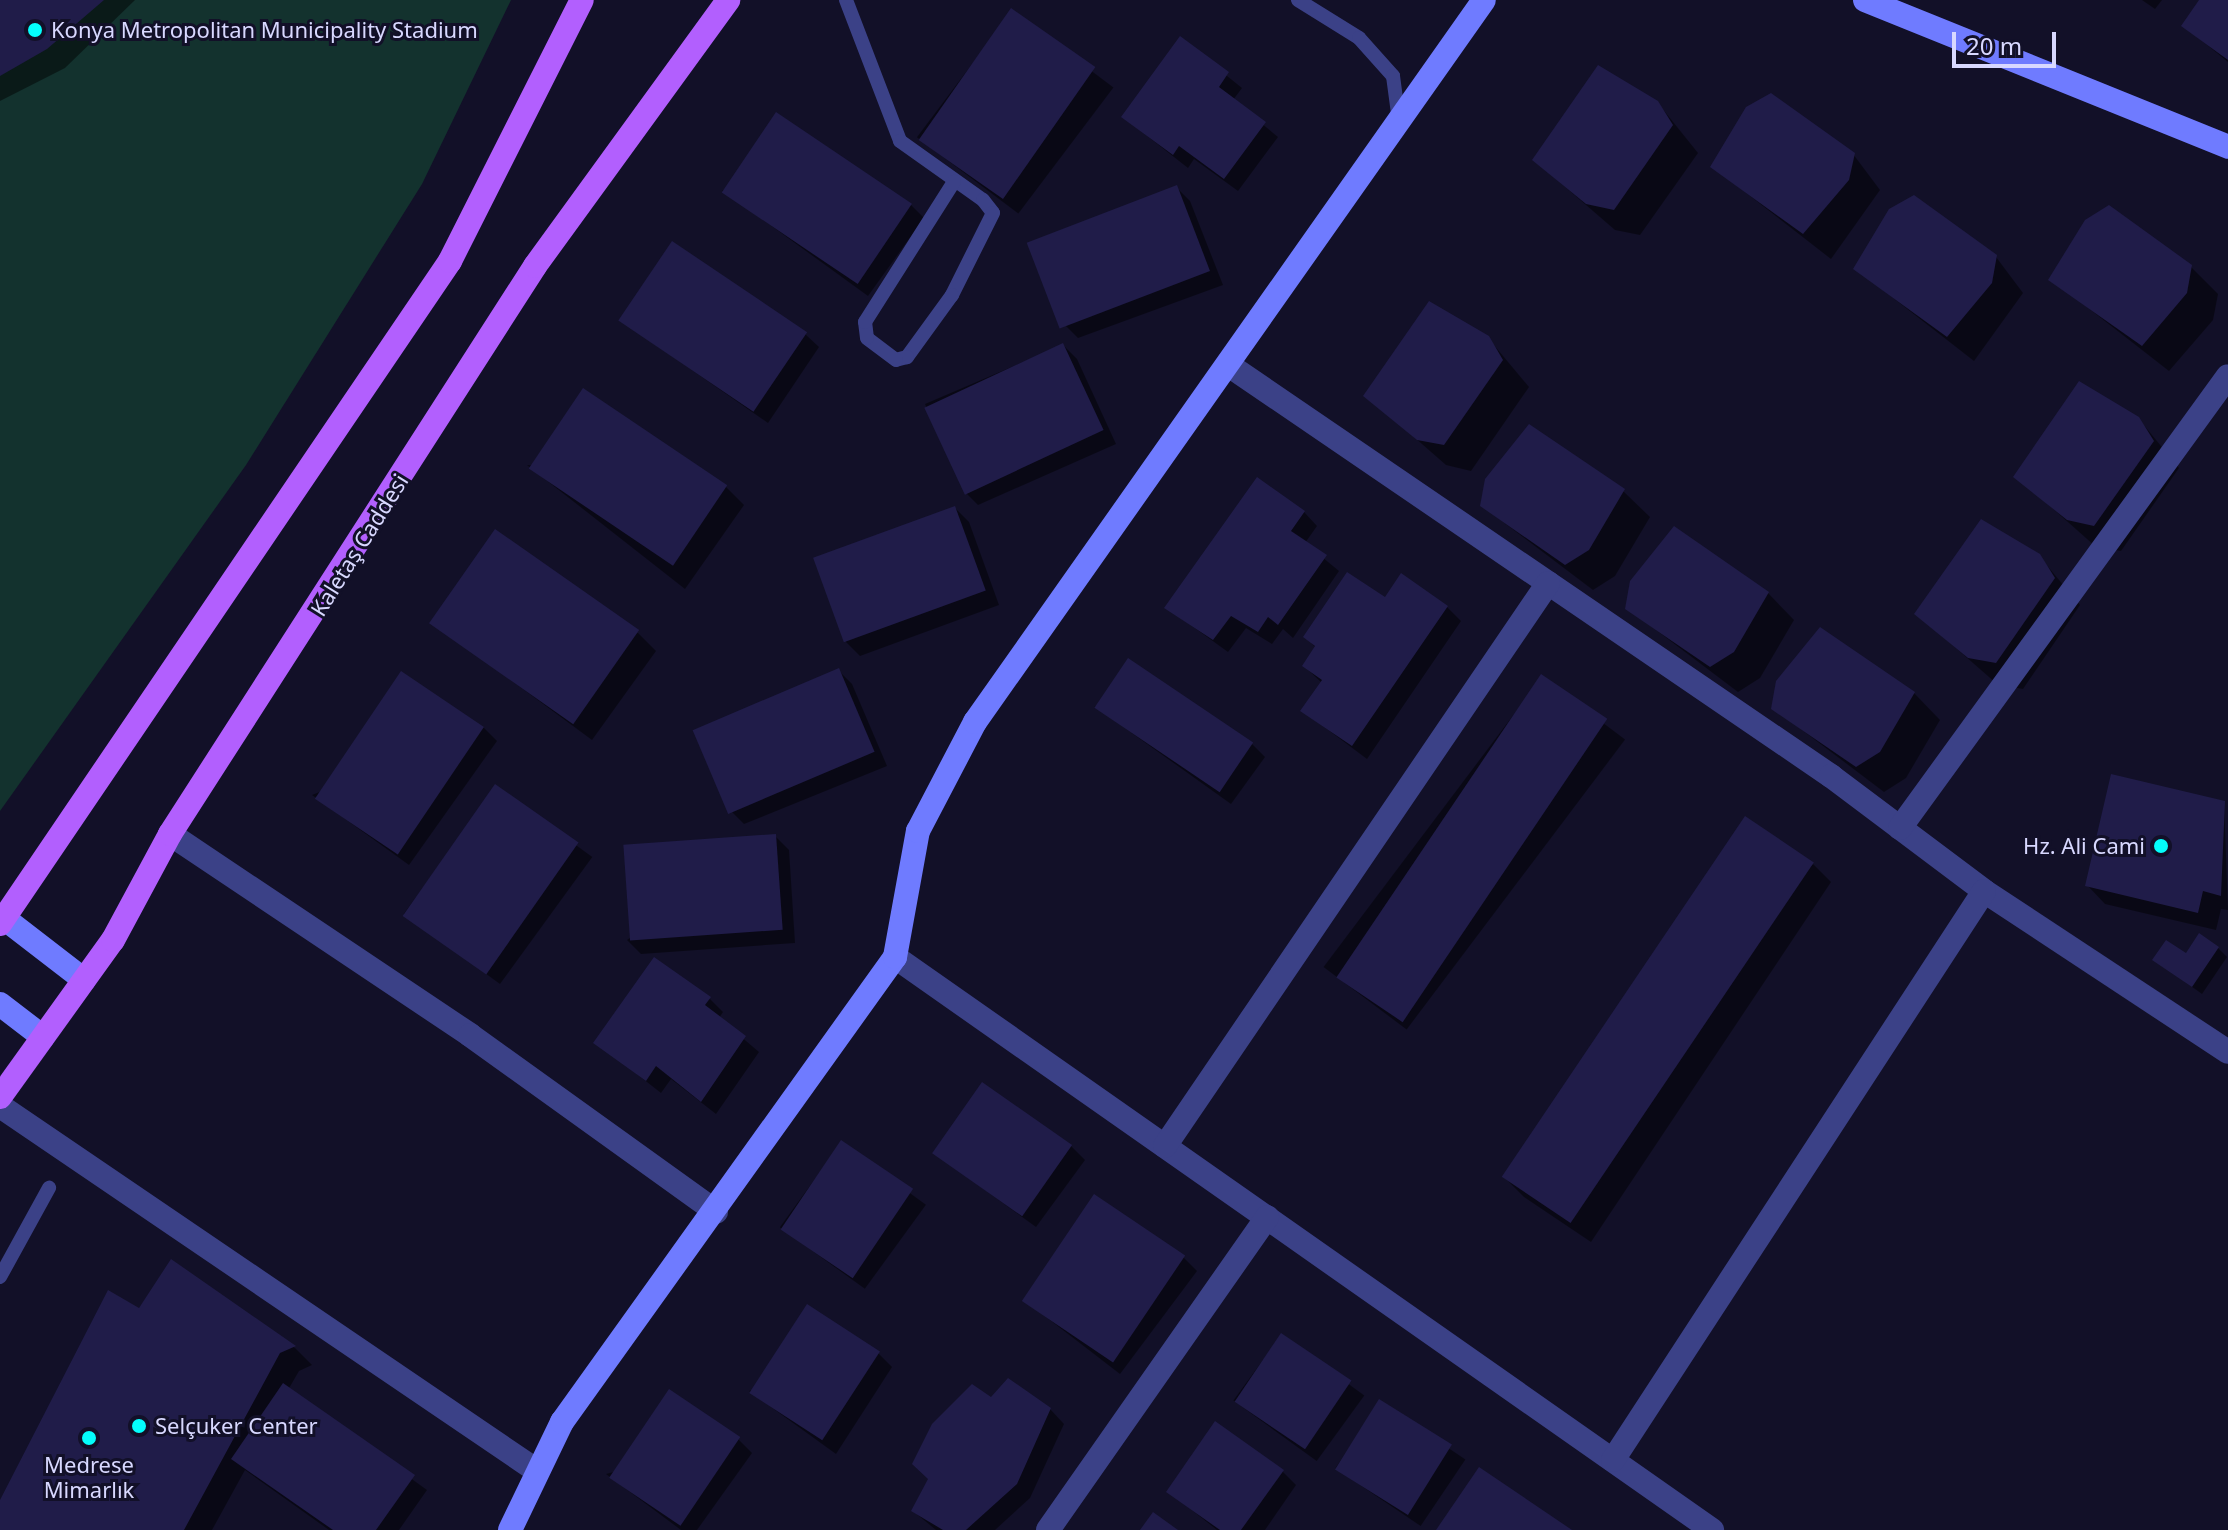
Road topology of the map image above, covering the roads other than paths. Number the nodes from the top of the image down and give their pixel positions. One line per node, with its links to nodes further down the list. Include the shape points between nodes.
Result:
1 (582, 0): 16 (main road, via 450,261)
2 (728, 0): 14 (main road, Kaletaş Caddesi, via 535,266)
3 (846, 0): 9 (lane, via 900,141)
4 (1298, 0): 7 (lane, via 1359,38 1393,76)
5 (1484, 0): 7 (street)
6 (1865, 0): 8 (street)
7 (1399, 123): 10 (street)
8 (2228, 147)
9 (954, 182): 9 (lane, via 865,322 867,338 896,360 907,357 987,235 993,213)
10 (1230, 366): 12 (street); 17 (street, via 975,722 918,831)
11 (2228, 376): 13 (street)
12 (1548, 583): 13 (street); 24 (street)
13 (1900, 828): 15 (street)
14 (170, 834): 18 (main road, Kaletaş Caddesi); 26 (street, via 470,1035)
15 (1984, 891): 21 (street); 29 (street)
16 (2, 919): 18 (street)
17 (895, 957): 24 (street); 26 (street)
18 (84, 980): 20 (main road, Kaletaş Caddesi)
19 (0, 1004): 20 (street)
20 (43, 1037): 22 (main road, Kaletaş Caddesi)
21 (2228, 1052)
22 (0, 1097)
23 (0, 1106): 30 (street)
24 (1165, 1146): 27 (street)
25 (49, 1188): 28 (lane)
26 (716, 1212): 30 (street, via 562,1422)
27 (1267, 1217): 29 (street); 33 (street)
28 (0, 1277)
29 (1613, 1460): 31 (street)
30 (537, 1471): 32 (street)
31 (1701, 1527)
32 (510, 1530)
33 (1048, 1530)

